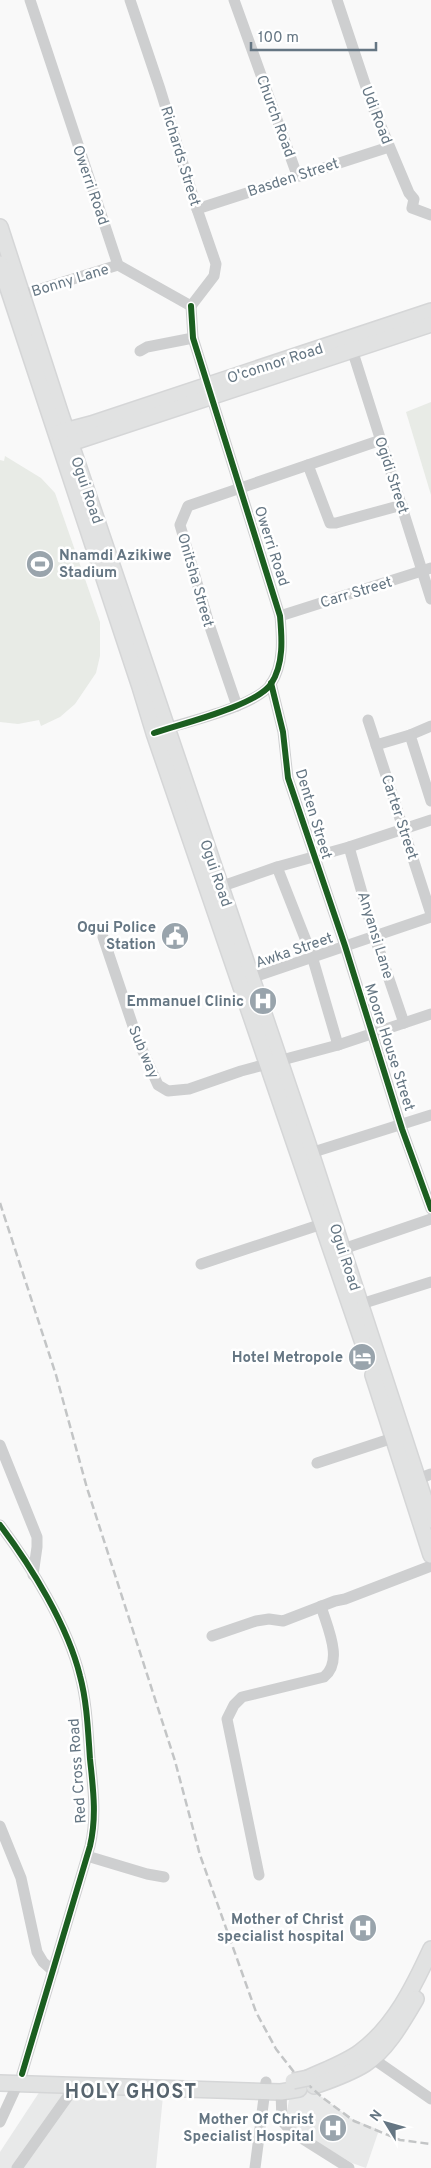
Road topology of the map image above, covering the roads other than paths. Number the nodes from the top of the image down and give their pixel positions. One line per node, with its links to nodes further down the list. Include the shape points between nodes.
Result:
1 (30, 0): 11 (street, Owerri Road)
2 (130, 0): 7 (street, Richards Street)
3 (234, 0): 6 (street, Church Road)
4 (338, 0): 5 (street, Udi Road, via 372,105)
5 (389, 146): 6 (street, Basden Street); 8 (street, Udi Road, via 414,199 412,208)
6 (297, 175): 7 (street, Basden Street)
7 (197, 209): 13 (street, Richards Street, via 216,270)
8 (431, 215)
9 (0, 227): 12 (main road, Ogui Road)
10 (0, 264): 12 (main road, Ogui Road)
11 (118, 265): 12 (street, Bonny Lane); 13 (street)
12 (16, 297): 20 (main road, Ogui Road); 22 (main road, Ogui Road)
13 (191, 306): 16 (street, Owerri Road)
14 (431, 312): 17 (main road, O'connor Road)
15 (431, 324): 17 (main road, O'connor Road)
16 (193, 338): 18 (street); 19 (street, Owerri Road)
17 (350, 344): 19 (main road, O'connor Road); 23 (street, Ogidi Street)
18 (140, 350)
19 (209, 391): 21 (main road, O'connor Road); 26 (street, Owerri Road)
20 (60, 412): 21 (main road); 22 (main road, Ogui Road)
21 (92, 429): 22 (main road, O'connor Road); 24 (main road)
22 (64, 438): 24 (main road, Ogui Road); 35 (main road, Ogui Road, via 137,678)
23 (381, 440): 25 (street, Onitsha Street); 27 (street, Ogidi Street)
24 (77, 460): 35 (main road, Ogui Road)
25 (308, 465): 26 (street, Onitsha Street); 27 (street, via 330,523)
26 (240, 488): 30 (street, Owerri Road); 32 (street, Onitsha Street, via 188,506 180,525)
27 (402, 505): 28 (street, Ogidi Street)
28 (427, 569): 29 (street, Ogidi Street); 30 (street, Carr Street)
29 (431, 599)
30 (280, 616): 31 (street, Owerri Road, via 282,649)
31 (271, 683): 32 (street); 42 (street, Denten Street, via 283,732 288,778)
32 (237, 706): 35 (street)
33 (368, 720): 37 (street, Carter Street)
34 (431, 726): 36 (street)
35 (160, 731): 44 (main road, Ogui Road)
36 (410, 735): 37 (street); 38 (street)
37 (376, 746): 40 (street, Carter Street)
38 (431, 801)
39 (431, 820): 40 (street, Denten Street)
40 (404, 829): 41 (street, Denten Street); 46 (street, Carter Street)
41 (349, 847): 42 (street, Denten Street); 47 (street, Anyansi Lane)
42 (314, 857): 43 (street, Denten Street); 45 (street, Denten Street)
43 (277, 867): 44 (street, Denten Street); 50 (street)
44 (214, 888): 51 (main road, Ogui Road); 56 (main road, Ogui Road)
45 (326, 893): 49 (street, Moore House Street)
46 (431, 916): 47 (street, Awka Street)
47 (374, 935): 49 (street, Awka Street); 53 (street, Anyansi Lane)
48 (103, 938): 56 (street, Sub way, via 137,1038 162,1088 174,1091 189,1089)
49 (345, 946): 50 (street, Awka Street); 54 (street, Moore House Street)
50 (312, 956): 51 (street, Awka Street); 55 (street)
51 (251, 978): 56 (main road, Ogui Road)
52 (431, 1014): 53 (street, Sub way)
53 (404, 1023): 54 (street, Sub way)
54 (372, 1034): 55 (street, Sub way); 58 (street, Moore House Street)
55 (338, 1045): 56 (street, Sub way)
56 (273, 1063): 59 (main road, Ogui Road)
57 (431, 1116): 58 (street)
58 (401, 1124): 59 (street); 60 (street, Moore House Street)
59 (305, 1155): 62 (main road, Ogui Road); 63 (main road, Ogui Road)
60 (431, 1209)
61 (431, 1219): 63 (street)
62 (322, 1224): 64 (street); 67 (main road, Ogui Road)
63 (343, 1249): 66 (main road, Ogui Road)
64 (201, 1264)
65 (431, 1282): 66 (street)
66 (361, 1304): 70 (main road, Ogui Road)
67 (393, 1438): 69 (street); 73 (main road, Ogui Road)
68 (0, 1445): 75 (street, via 37,1537)
69 (317, 1463)
70 (424, 1476): 71 (main road, Ogui Road)
71 (431, 1520)
72 (0, 1525): 75 (street, Red Cross Road)
73 (431, 1555)
74 (431, 1566): 76 (street)
75 (33, 1575): 79 (street, Red Cross Road, via 69,1645 82,1684 95,1824)
76 (321, 1606): 77 (street, via 283,1621 256,1621); 80 (street, via 332,1644 331,1672 324,1677 242,1697 227,1719)
77 (212, 1636)
78 (0, 1826): 84 (street, via 21,1878 37,1952)
79 (87, 1856): 81 (street); 84 (street, Red Cross Road)
80 (259, 1875)
81 (164, 1877)
82 (431, 1949): 89 (main road, via 407,1998 377,2038 358,2054)
83 (431, 1970): 85 (main road, via 404,2019)
84 (53, 1971): 87 (street, Red Cross Road)
85 (372, 2058): 89 (main road, via 352,2071); 93 (street)
86 (0, 2073): 87 (main road)
87 (20, 2079): 88 (main road); 90 (main road); 91 (main road); 94 (street, Red Cross Road)
88 (0, 2083)
89 (304, 2083): 91 (main road); 92 (main road)
90 (76, 2085): 91 (main road); 95 (street)
91 (265, 2087): 92 (main road); 96 (street)
92 (281, 2092): 97 (street, via 284,2125)
93 (431, 2099)
94 (0, 2122)
95 (17, 2168)
96 (255, 2168)
97 (349, 2168)

